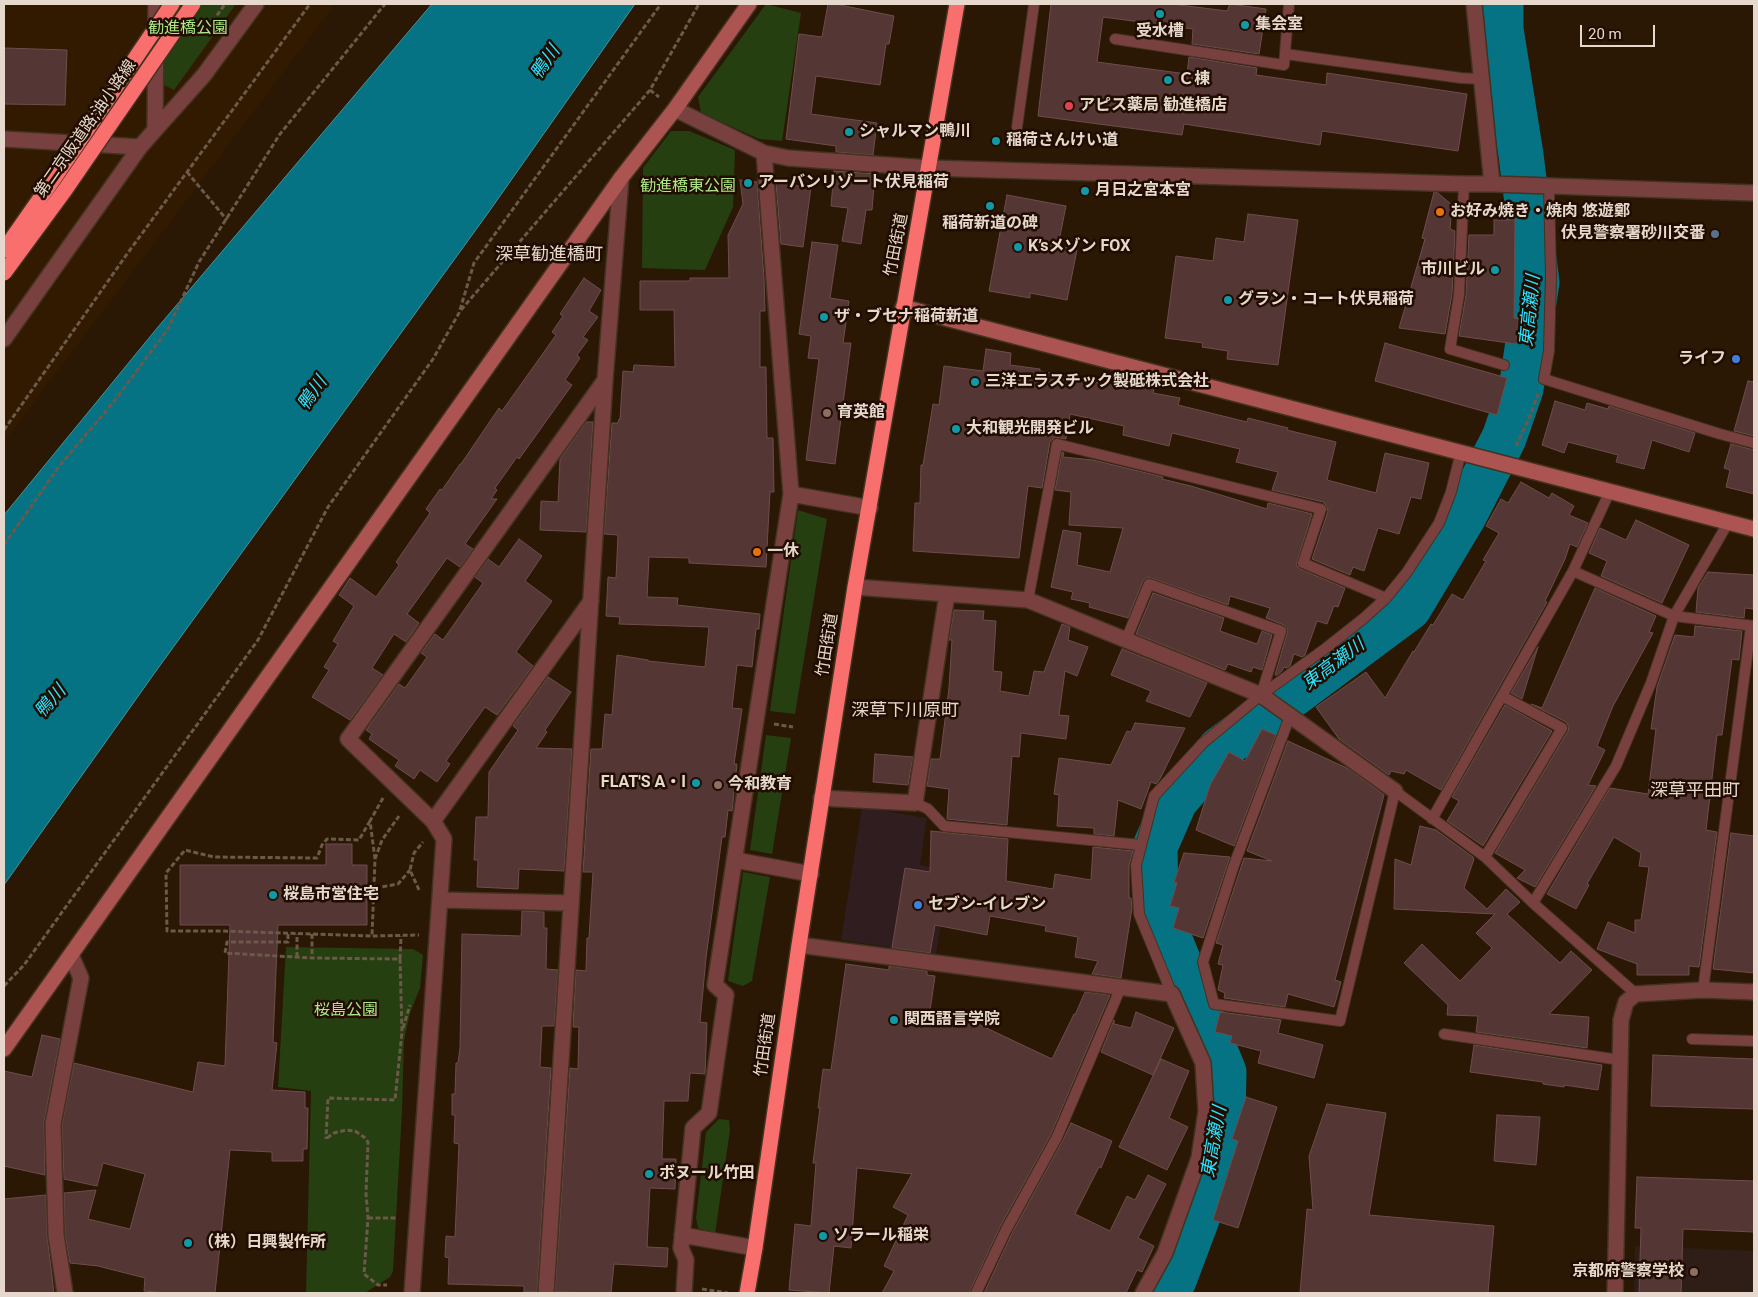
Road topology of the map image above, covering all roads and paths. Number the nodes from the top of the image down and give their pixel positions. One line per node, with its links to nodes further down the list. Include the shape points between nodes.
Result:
1 (156, 4): 21 (street)
2 (172, 4): 33 (highway, 第二京阪道路;油小路線, bridge)
3 (193, 4): 15 (highway, 第二京阪道路;油小路線, bridge)
4 (198, 4): 15 (highway, bridge)
5 (256, 4): 21 (street, via 204,76)
6 (310, 4): 26 (path)
7 (385, 4): 32 (path, via 280,134)
8 (661, 4): 36 (path, via 474,263)
9 (699, 4): 36 (path, via 650,90)
10 (749, 4): 19 (street)
11 (1034, 4): 20 (lane)
12 (1289, 4): 17 (lane)
13 (1474, 4): 18 (street)
14 (956, 5): 25 (highway, 竹田街道)
15 (174, 34): 34 (highway, 第二京阪道路;油小路線, bridge)
16 (1116, 39): 17 (lane, via 1284,64)
17 (1285, 54): 18 (lane)
18 (1481, 79): 29 (street)
19 (675, 109): 24 (street); 27 (street)
20 (1017, 127)
21 (155, 130): 23 (street)
22 (4, 139): 23 (street)
23 (140, 147): 37 (street)
24 (764, 153): 25 (street, via 788,158); 46 (street)
25 (929, 168): 28 (street); 35 (highway, 竹田街道)
26 (187, 172): 32 (path); 41 (path)
27 (622, 178): 39 (street); 87 (street)
28 (1464, 184): 29 (street); 38 (lane, via 1459,295 1450,349)
29 (1497, 184): 30 (street)
30 (1549, 186): 31 (street); 40 (lane, via 1551,294 1549,351)
31 (1754, 193)
32 (227, 220): 50 (path, via 199,262 168,329 112,404 60,465)
33 (4, 250)
34 (4, 273)
35 (903, 307): 43 (street); 47 (highway, 竹田街道)
36 (459, 312): 91 (path, via 433,359 328,507 258,640 24,965)
37 (4, 339)
38 (1504, 365)
39 (605, 380): 56 (street); 63 (street, via 348,739)
40 (1544, 380): 42 (lane); 44 (path)
41 (4, 430)
42 (1754, 443)
43 (1461, 452): 44 (street); 54 (lane, via 1439,523)
44 (1507, 464): 45 (street)
45 (1610, 491): 48 (street); 51 (lane)
46 (791, 494): 47 (street); 73 (street)
47 (870, 508): 52 (highway, 竹田街道)
48 (1728, 523): 49 (street); 57 (lane)
49 (1754, 529)
50 (4, 545)
51 (1573, 571): 57 (lane); 61 (lane)
52 (855, 587): 53 (street); 65 (highway, 竹田街道)
53 (947, 594): 55 (street); 66 (street)
54 (1386, 598): 55 (lane, via 1303,563 1321,509 1057,444); 60 (lane, via 1326,648)
55 (1028, 600): 59 (street)
56 (591, 601): 69 (street); 78 (street)
57 (1674, 616): 58 (lane); 79 (lane, via 1651,683 1616,766)
58 (1753, 626): 93 (lane)
59 (1126, 640): 60 (street); 60 (lane, via 1149,584 1281,631)
60 (1261, 695): 62 (street); 70 (lane, via 1203,744 1154,796)
61 (1502, 696): 67 (lane); 71 (lane, via 1562,728)
62 (1290, 716): 64 (street); 64 (lane, via 1234,865 1203,962 1214,1004 1340,1022)
63 (401, 790): 68 (path, via 381,799); 69 (street); 72 (path, via 401,814 382,840)
64 (1395, 791): 67 (lane)
65 (821, 798): 66 (street); 75 (highway, 竹田街道)
66 (915, 803): 70 (lane, via 928,809 944,826)
67 (1432, 819): 71 (lane)
68 (370, 821): 72 (path); 80 (path, via 359,840 327,839 317,858 214,857 185,850 166,873 166,931)
69 (433, 822): 77 (street, via 444,839)
70 (1141, 845): 95 (lane, via 1136,865 1139,914)
71 (1485, 857): 79 (lane)
72 (375, 858): 76 (path)
73 (735, 860): 75 (street); 104 (street, via 715,985 726,995 709,1113 694,1128)
74 (410, 870): 76 (path, via 398,884)
75 (811, 874): 86 (highway, 竹田街道)
76 (375, 888): 84 (path)
77 (440, 900): 78 (street); 83 (street)
78 (571, 903): 110 (street)
79 (1533, 903): 96 (lane)
80 (288, 934): 81 (path); 88 (path, via 288,942 227,942 225,953)
81 (297, 934): 82 (path); 88 (path)
82 (312, 934): 84 (path); 89 (path)
83 (437, 935): 85 (path); 109 (street)
84 (372, 936): 85 (path)
85 (401, 936): 90 (path)
86 (798, 945): 92 (street); 105 (highway, 竹田街道)
87 (71, 955): 100 (street); 108 (street, via 80,978 53,1124 56,1235)
88 (297, 957): 89 (path)
89 (312, 958): 90 (path)
90 (400, 959): 102 (path, via 402,1032 394,1100 328,1098 326,1139 346,1130 355,1131 368,1142)
91 (4, 986)
92 (1121, 987): 95 (street); 114 (lane, via 1058,1137 1006,1230)
93 (1703, 990): 94 (street); 96 (street)
94 (1754, 992)
95 (1172, 994): 115 (street, via 1202,1063 1206,1111 1196,1166 1165,1253)
96 (1636, 994): 101 (street, via 1626,1002 1621,1020)
97 (1444, 1034): 101 (lane)
98 (1692, 1039): 99 (lane)
99 (1754, 1042)
100 (4, 1049)
101 (1620, 1060): 116 (street)
102 (368, 1218): 103 (path); 106 (path, via 364,1274 378,1285)
103 (401, 1219)
104 (682, 1235): 105 (street); 111 (street, via 681,1248 686,1260)
105 (755, 1248): 113 (highway, 竹田街道)
106 (387, 1285)
107 (701, 1289): 112 (path)
108 (65, 1293)
109 (412, 1293)
110 (546, 1293)
111 (684, 1293)
112 (732, 1293)
113 (746, 1293)
114 (976, 1293)
115 (1143, 1293)
116 (1616, 1293)

